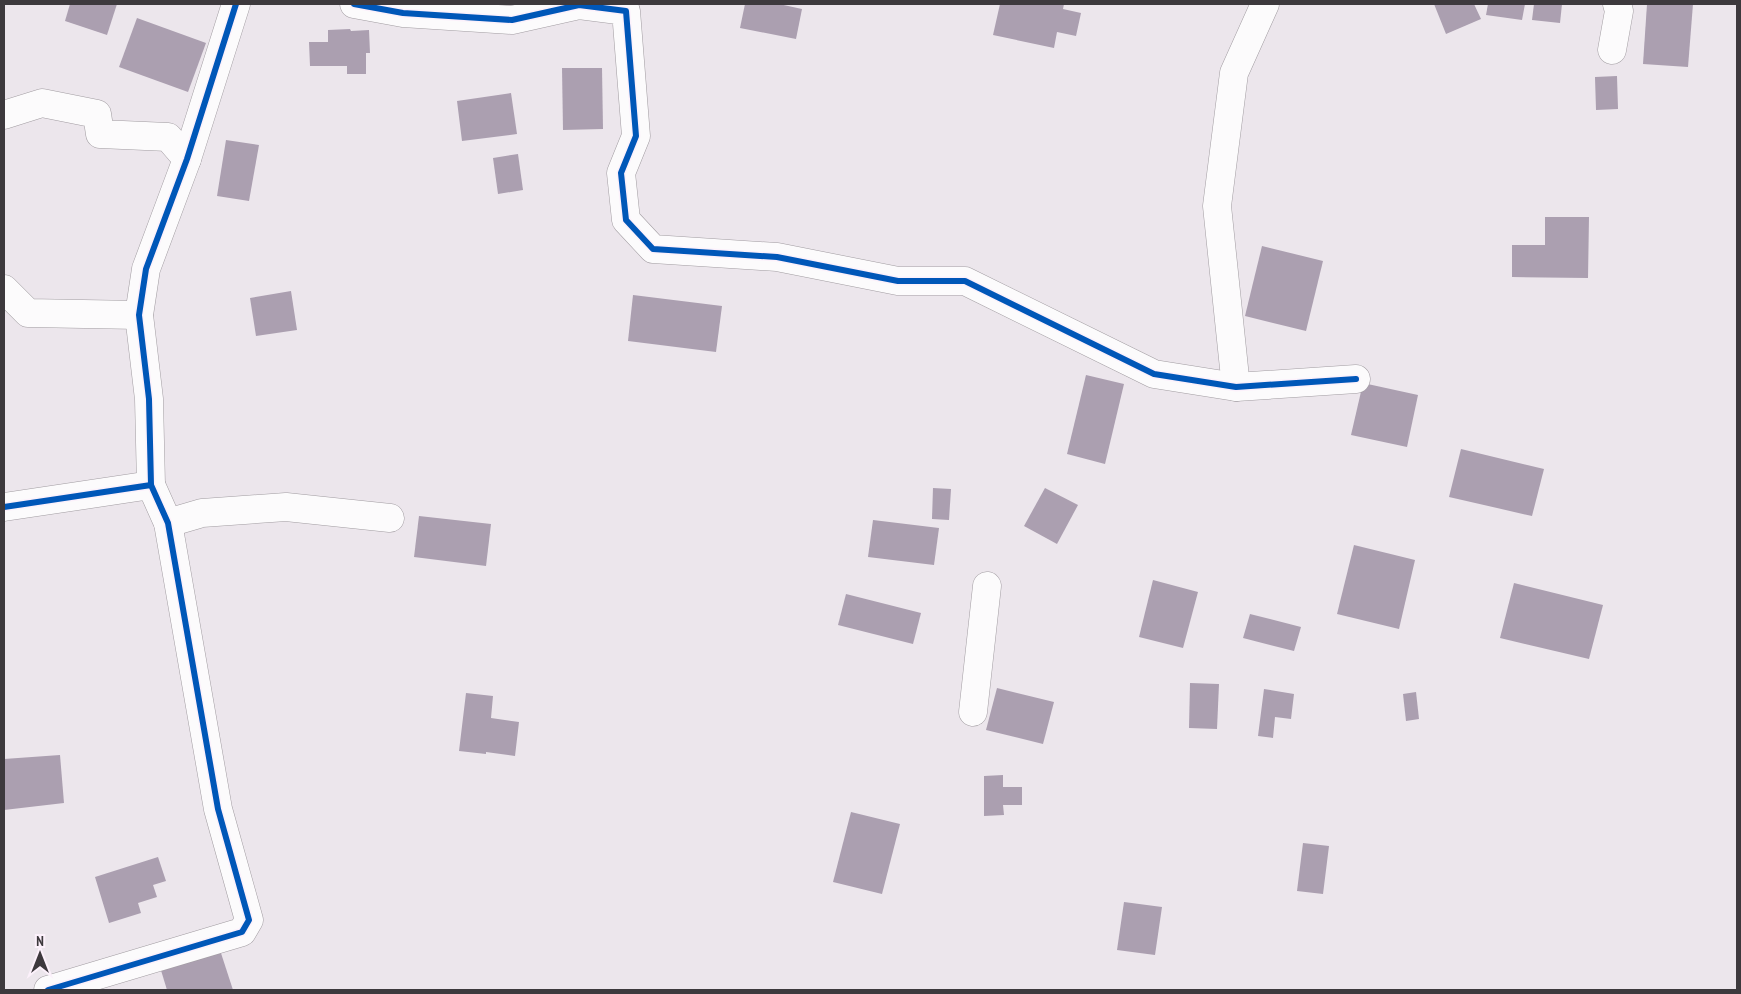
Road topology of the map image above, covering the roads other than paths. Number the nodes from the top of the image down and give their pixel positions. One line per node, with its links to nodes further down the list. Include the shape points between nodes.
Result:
1 (236, 4): 7 (street)
2 (354, 4): 11 (street, via 403,13 512,20 579,6 626,10 636,136 621,173 626,220 653,249 777,256 898,281 965,281 1154,374)
3 (1265, 4): 11 (street, via 1234,73 1217,206)
4 (1617, 4): 5 (street)
5 (1612, 50)
6 (4, 115): 7 (street, via 42,103 97,114 100,134 168,137)
7 (188, 159): 9 (street, via 146,269)
8 (4, 289): 9 (street, via 28,313)
9 (139, 315): 12 (street, via 149,399)
10 (1356, 379): 11 (street)
11 (1236, 387)
12 (151, 486): 13 (street); 15 (street)
13 (4, 507)
14 (390, 518): 15 (street, via 286,507 202,513)
15 (168, 523): 18 (street, via 218,809 249,920 242,932)
16 (987, 586): 17 (street)
17 (973, 712)
18 (48, 990)

